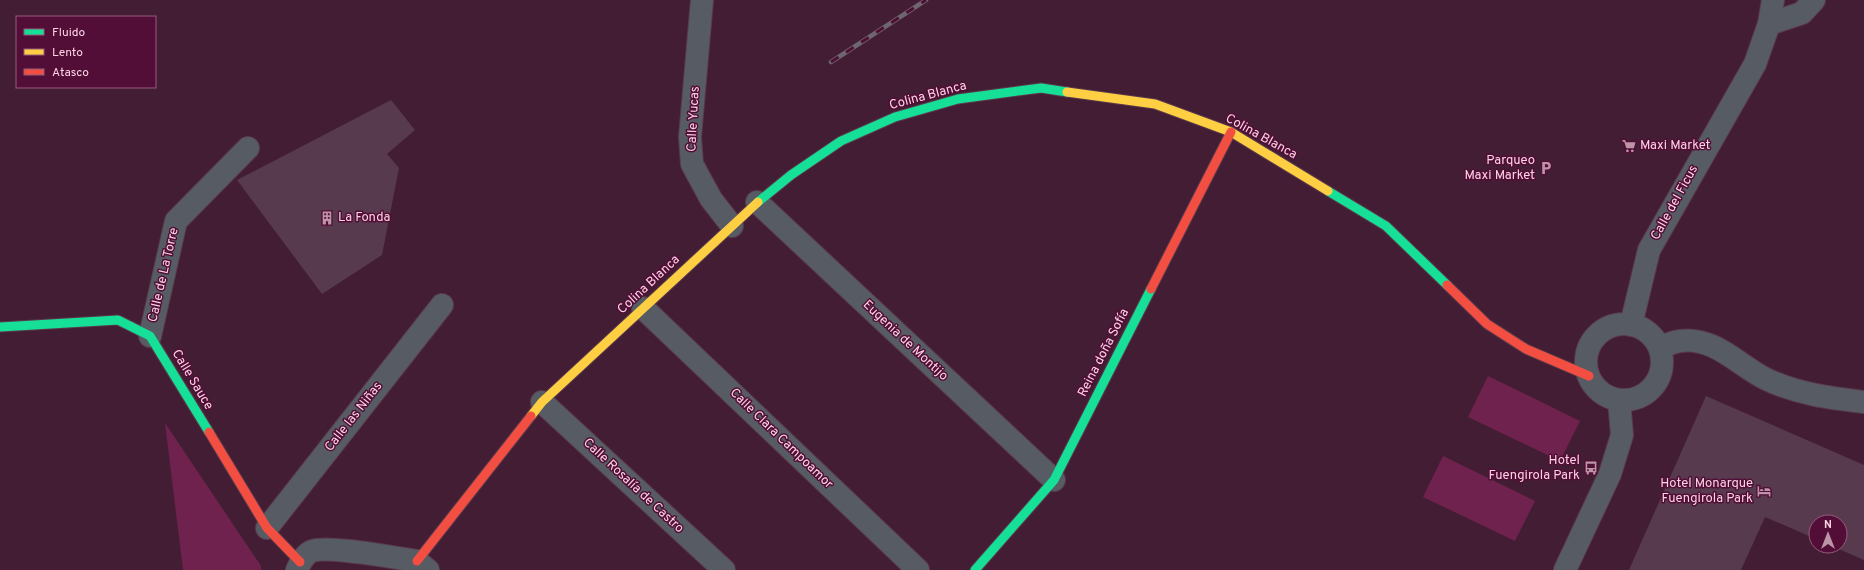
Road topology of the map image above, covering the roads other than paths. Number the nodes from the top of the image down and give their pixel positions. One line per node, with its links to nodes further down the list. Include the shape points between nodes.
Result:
1 (702, 0): 8 (street, Calle Yucas, via 690,137 692,164 711,199)
2 (1773, 0): 4 (street, Calle del Ficus)
3 (1814, 0): 4 (street, via 1802,13)
4 (1769, 24): 11 (street, Calle del Ficus, via 1754,64 1649,250)
5 (1231, 132): 7 (street, Colina Blanca, via 1155,104 1041,88 958,98 895,117 841,141); 15 (street, Colina Blanca, via 1386,226 1487,324 1526,349); 19 (street, Reina doña Sofía)
6 (248, 148): 13 (street, Calle de La Torre, via 176,221)
7 (757, 202): 8 (street, Colina Blanca); 19 (street, Eugenia de Montijo)
8 (732, 226): 10 (street, Colina Blanca)
9 (442, 306): 20 (street, Calle las Niñas)
10 (643, 308): 17 (street, Colina Blanca); 24 (street, Calle Clara Campoamor)
11 (1631, 325): 14 (street, via 1653,337); 15 (street, via 1608,328 1591,343 1586,365)
12 (0, 327): 13 (street, via 118,320)
13 (150, 336): 20 (street, Calle Sauce)
14 (1660, 348): 16 (street, via 1662,370 1658,381 1641,396); 18 (street, via 1681,341 1702,342 1772,381 1811,395)
15 (1589, 376): 16 (street, via 1606,396)
16 (1619, 400): 26 (street, via 1622,435 1610,474)
17 (542, 402): 22 (street, Colina Blanca); 23 (street, Calle Rosalía de Castro)
18 (1864, 402)
19 (1054, 480): 25 (street, Reina doña Sofía)
20 (267, 528): 21 (street, Calle Sauce)
21 (298, 566): 22 (street, via 311,551 328,549)
22 (422, 566)
23 (724, 570)
24 (918, 570)
25 (975, 570)
26 (1566, 570)

